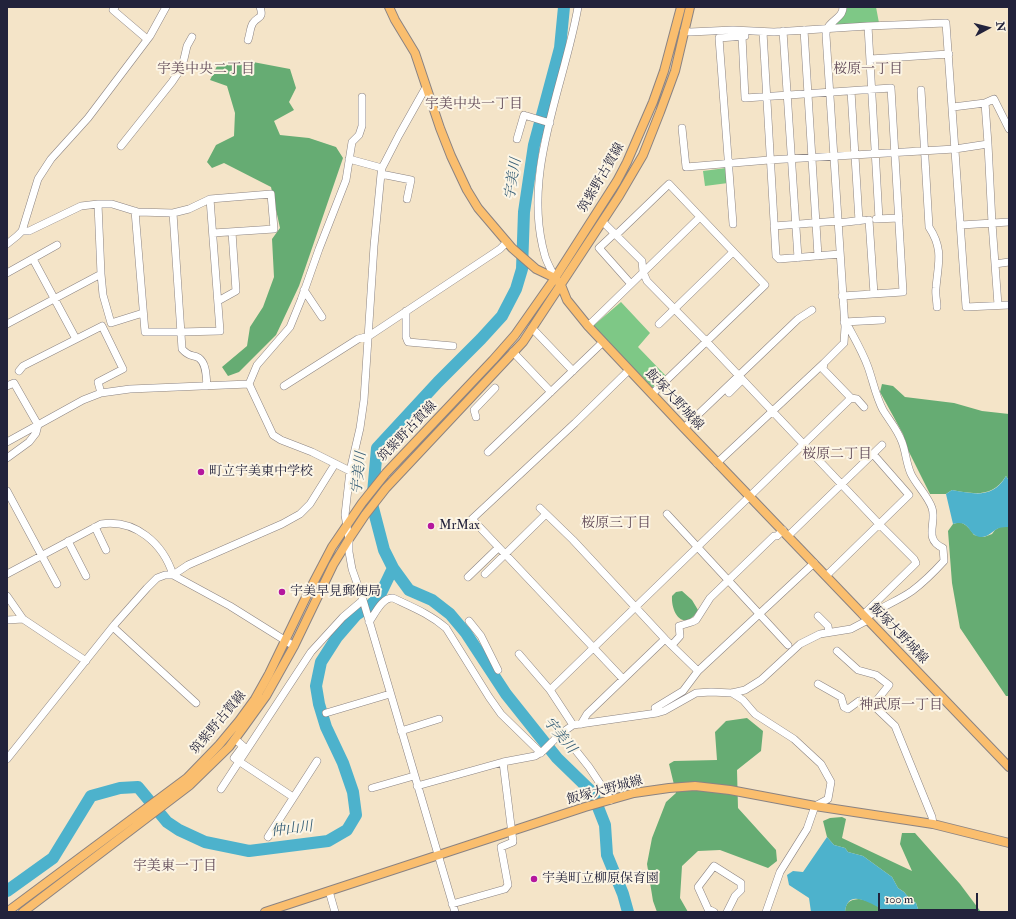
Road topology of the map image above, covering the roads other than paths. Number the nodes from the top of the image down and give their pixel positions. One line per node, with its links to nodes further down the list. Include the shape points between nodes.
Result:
1 (115, 7): 18 (street, via 114,10)
2 (166, 7): 18 (street)
3 (260, 7): 19 (street, via 262,12 253,23)
4 (389, 7): 22 (main road, 飯塚大野城線, via 415,53)
5 (578, 7): 33 (street, via 574,32)
6 (681, 7): 87 (main road, 筑紫野古賀線, via 664,71 641,133 617,181)
7 (690, 7): 12 (main road, 筑紫野古賀線)
8 (843, 7): 10 (street, via 840,15)
9 (868, 26): 10 (street); 20 (street, via 946,23); 21 (street)
10 (827, 28): 11 (street); 26 (street)
11 (804, 30): 14 (street); 27 (street)
12 (684, 31): 13 (street); 61 (main road, 筑紫野古賀線, via 675,71 646,156)
13 (754, 31): 15 (street); 16 (street, via 753,34)
14 (784, 31): 15 (street); 28 (street)
15 (763, 32): 30 (street)
16 (742, 36): 30 (street, via 745,98); 49 (street, via 719,38)
17 (192, 37): 38 (street, via 180,70)
18 (148, 39): 70 (street, via 88,118 51,159 38,179)
19 (248, 40)
20 (949, 54): 21 (street); 32 (street)
21 (870, 59): 23 (street)
22 (426, 87): 50 (street); 76 (main road, 飯塚大野城線, via 466,190)
23 (871, 90): 25 (street); 41 (street, via 891,88); 42 (street)
24 (921, 90): 40 (street)
25 (851, 91): 26 (street); 43 (street)
26 (829, 93): 27 (street); 44 (street)
27 (808, 94): 28 (street); 45 (street)
28 (788, 96): 30 (street); 47 (street)
29 (362, 97): 46 (street, via 362,126 359,135 352,142)
30 (766, 97): 48 (street)
31 (985, 103): 32 (street); 35 (street, via 994,99); 37 (street)
32 (953, 107): 39 (street)
33 (548, 122): 36 (street, via 525,115); 87 (street, via 539,180 538,207 544,251)
34 (682, 128): 49 (street, via 686,167)
35 (1009, 129)
36 (518, 139)
37 (988, 144): 39 (street); 65 (street)
38 (121, 146)
39 (956, 149): 40 (street); 68 (street)
40 (925, 150): 41 (street); 97 (street, via 929,227 938,247)
41 (895, 152): 42 (street); 57 (street)
42 (875, 153): 43 (street); 58 (street)
43 (855, 155): 44 (street); 60 (street)
44 (833, 156): 45 (street); 63 (street)
45 (812, 158): 47 (street); 62 (street)
46 (349, 159): 50 (street); 90 (street, via 346,180)
47 (792, 159): 48 (street); 67 (street)
48 (769, 160): 49 (street); 69 (street)
49 (729, 164): 66 (street)
50 (382, 171): 52 (street, via 411,180); 110 (street, via 374,246)
51 (210, 199): 55 (street); 71 (street, via 271,194 274,229); 72 (street)
52 (407, 199)
53 (98, 204): 54 (street, via 112,204); 70 (street, via 81,206 29,231); 86 (street)
54 (135, 211): 55 (street); 101 (street)
55 (172, 214): 109 (street)
56 (700, 218): 73 (street, via 669,184); 77 (street); 84 (street)
57 (899, 218): 58 (street); 91 (street, via 904,292)
58 (879, 219): 59 (street)
59 (869, 220): 60 (street); 91 (street)
60 (859, 221): 63 (street)
61 (603, 222): 73 (street); 89 (main road, 筑紫野古賀線)
62 (816, 222): 63 (street); 67 (street); 79 (street)
63 (838, 222): 78 (street)
64 (1009, 222): 65 (street)
65 (992, 223): 68 (street); 83 (street)
66 (734, 224)
67 (796, 224): 69 (street); 80 (street)
68 (961, 225): 95 (street, via 966,306)
69 (774, 226): 80 (street, via 776,256 779,259)
70 (22, 231): 74 (street)
71 (232, 232): 72 (street); 94 (street, via 236,291)
72 (213, 233): 94 (street)
73 (615, 234): 84 (street, via 642,260); 88 (street, via 599,248)
74 (7, 244)
75 (57, 245): 81 (street)
76 (510, 245): 87 (main road, 飯塚大野城線, via 536,269); 100 (street)
77 (733, 252): 98 (street); 113 (street, via 765,285)
78 (840, 254): 79 (street); 92 (street)
79 (818, 256): 80 (street)
80 (798, 258)
81 (33, 259): 85 (street); 93 (street)
82 (1009, 262): 83 (street)
83 (995, 264): 95 (street)
84 (643, 272): 88 (street); 98 (street, via 647,281)
85 (7, 273)
86 (101, 274): 93 (street); 101 (street, via 103,294 112,323)
87 (555, 278): 89 (main road, 飯塚大野城線); 150 (main road, 筑紫野古賀線, via 494,360 386,473)
88 (632, 284): 107 (street)
89 (561, 285): 107 (main road, 飯塚大野城線, via 567,300); 108 (main road, 筑紫野古賀線)
90 (304, 290): 102 (street); 122 (street, via 290,327 257,365)
91 (874, 294): 92 (street)
92 (842, 296): 106 (street)
93 (54, 299): 104 (street); 111 (street)
94 (218, 301): 109 (street, via 220,330)
95 (998, 305): 96 (street)
96 (1009, 305)
97 (937, 307)
98 (674, 309): 105 (street); 113 (street)
99 (812, 310): 120 (street, via 798,319)
100 (406, 311): 110 (street); 114 (street, via 408,342)
101 (143, 313): 109 (street, via 145,332)
102 (322, 317)
103 (882, 320): 106 (street)
104 (7, 324)
105 (659, 324)
106 (845, 324): 116 (street, via 844,343); 174 (street, via 868,366 882,409 902,441 911,474 932,508 934,519 931,533 938,546 943,548 944,561 912,591)
107 (588, 326): 112 (main road, 飯塚大野城線)
108 (532, 328): 115 (main road, 筑紫野古賀線); 119 (street)
109 (180, 332): 124 (street, via 182,349 204,364)
110 (369, 336): 125 (street, via 358,339); 144 (street, via 360,428)
111 (76, 339): 118 (street, via 22,366); 127 (street, via 102,326 123,369 98,382)
112 (603, 342): 117 (main road, 飯塚大野城線); 119 (street)
113 (707, 342): 120 (street); 129 (street)
114 (453, 346)
115 (513, 352): 121 (main road, 筑紫野古賀線); 126 (street)
116 (824, 362): 130 (street, via 823,369); 132 (street)
117 (629, 370): 129 (main road, 飯塚大野城線); 156 (street, via 472,519)
118 (19, 371)
119 (573, 371): 126 (street)
120 (740, 378): 128 (street); 132 (street); 135 (street)
121 (484, 383): 133 (street, via 493,389 474,410); 153 (main road, 筑紫野古賀線, via 386,488)
122 (249, 384): 124 (street); 143 (street, via 273,435)
123 (7, 386): 134 (street, via 14,383)
124 (207, 386): 127 (street, via 130,389)
125 (284, 386)
126 (551, 392): 139 (street)
127 (101, 393): 134 (street)
128 (729, 393)
129 (652, 394): 135 (main road, 飯塚大野城線)
130 (851, 398): 131 (street, via 857,399); 137 (street)
131 (864, 407)
132 (772, 411): 137 (street); 142 (street)
133 (476, 417)
134 (38, 425): 136 (street); 141 (street, via 29,442)
135 (684, 428): 142 (main road, 飯塚大野城線)
136 (7, 442)
137 (804, 444): 145 (street); 147 (street)
138 (882, 445): 140 (street)
139 (488, 452)
140 (873, 454): 145 (street); 149 (street, via 909,495)
141 (7, 458)
142 (717, 462): 147 (main road, 飯塚大野城線)
143 (335, 464): 144 (street); 163 (street, via 310,504 300,514 188,565)
144 (350, 471): 150 (street, via 345,515)
145 (842, 484): 149 (street); 152 (street)
146 (7, 491): 159 (street)
147 (750, 496): 152 (main road, 飯塚大野城線); 155 (street)
148 (667, 514): 155 (street)
149 (880, 524): 165 (street); 174 (street, via 916,563)
150 (347, 525): 153 (street); 182 (main road, 筑紫野古賀線, via 322,566)
151 (95, 527): 154 (street); 157 (street); 163 (street, via 110,522 140,531 154,541 170,563)
152 (785, 533): 160 (main road, 飯塚大野城線); 167 (street, via 774,536)
153 (349, 539): 170 (street, via 352,569); 185 (main road, 筑紫野古賀線)
154 (68, 541): 159 (street); 164 (street)
155 (697, 547): 167 (street); 171 (street)
156 (498, 548): 158 (street); 166 (street)
157 (106, 550)
158 (504, 554): 162 (street); 171 (street, via 543,511 574,540); 186 (street)
159 (41, 555): 161 (street); 168 (street)
160 (814, 563): 165 (main road, 飯塚大野城線); 172 (street)
161 (7, 574)
162 (485, 574)
163 (173, 575): 179 (street, via 157,578); 182 (street)
164 (86, 576)
165 (826, 576): 174 (main road, 飯塚大野城線)
166 (468, 577)
167 (728, 581): 172 (street); 183 (street, via 710,598 696,620 679,626 680,636)
168 (57, 584)
169 (7, 596): 175 (street)
170 (363, 600): 177 (street); 209 (street, via 343,617 311,652)
171 (634, 607): 181 (street); 186 (street)
172 (760, 614): 184 (street); 191 (street)
173 (818, 616): 180 (street, via 828,626)
174 (866, 618): 180 (street, via 851,629); 212 (main road, 飯塚大野城線)
175 (23, 619): 176 (street); 189 (street)
176 (7, 620)
177 (369, 620): 196 (street); 207 (street, via 387,598 393,598 437,620 461,648 488,697 501,714)
178 (469, 621): 190 (street, via 481,636)
179 (113, 627): 189 (street); 197 (street)
180 (829, 632): 195 (street, via 800,644 761,680 745,690)
181 (666, 640): 183 (street); 192 (street)
182 (286, 641): 185 (street); 219 (main road, 筑紫野古賀線, via 255,699 239,721 219,745)
183 (672, 645): 191 (street)
184 (788, 645)
185 (294, 646): 206 (main road, 筑紫野古賀線, via 266,696)
186 (593, 647): 192 (street); 194 (street)
187 (837, 652): 198 (street, via 858,670 876,676 889,685)
188 (519, 654): 194 (street)
189 (86, 661): 208 (street)
190 (498, 670)
191 (698, 671): 200 (street, via 683,691 655,708)
192 (623, 679): 202 (street, via 587,714)
193 (818, 684): 198 (street, via 841,697 844,707 848,709 864,700)
194 (550, 690): 203 (street)
195 (732, 693): 200 (street, via 696,693); 220 (street, via 743,700 755,714 794,739 821,764 831,782 828,799)
196 (390, 694): 199 (street); 204 (street)
197 (196, 703)
198 (873, 705): 222 (street, via 895,726)
199 (326, 713)
200 (657, 713): 202 (street)
201 (439, 719): 204 (street)
202 (581, 724): 203 (street)
203 (573, 725): 205 (street)
204 (401, 731): 213 (street)
205 (560, 734): 207 (street); 218 (street, via 589,768)
206 (235, 739): 209 (street, via 243,746 234,758); 219 (main road, 筑紫野古賀線, via 190,785)
207 (542, 752): 211 (street, via 535,756)
208 (7, 759)
209 (240, 762): 216 (street); 217 (street)
210 (317, 762): 217 (street)
211 (503, 762): 214 (street); 223 (street)
212 (1009, 768)
213 (414, 776): 214 (street); 215 (street)
214 (417, 786): 226 (street)
215 (372, 788)
216 (221, 789)
217 (294, 797): 224 (street)
218 (608, 800): 220 (main road, 飯塚大野城線, via 640,792 695,786); 223 (main road, 飯塚大野城線)
219 (161, 802): 221 (main road, 筑紫野古賀線)
220 (815, 806): 222 (main road, 飯塚大野城線); 236 (street, via 807,829 780,872)
221 (146, 814): 229 (main road, 筑紫野古賀線); 230 (main road, 筑紫野古賀線)
222 (933, 824): 225 (main road, 飯塚大野城線)
223 (512, 830): 226 (main road, 飯塚大野城線); 228 (street, via 513,842 501,846 508,885 505,889)
224 (268, 837)
225 (1009, 843)
226 (437, 855): 227 (main road, 飯塚大野城線); 228 (street)
227 (330, 891): 231 (main road, 飯塚大野城線); 232 (street)
228 (452, 904): 233 (street)
229 (7, 912)
230 (23, 912)
231 (265, 912)
232 (336, 912)
233 (455, 912)
234 (714, 912): 235 (street, via 708,908 698,887 714,866 741,883 741,890)
235 (727, 912)
236 (766, 912)

